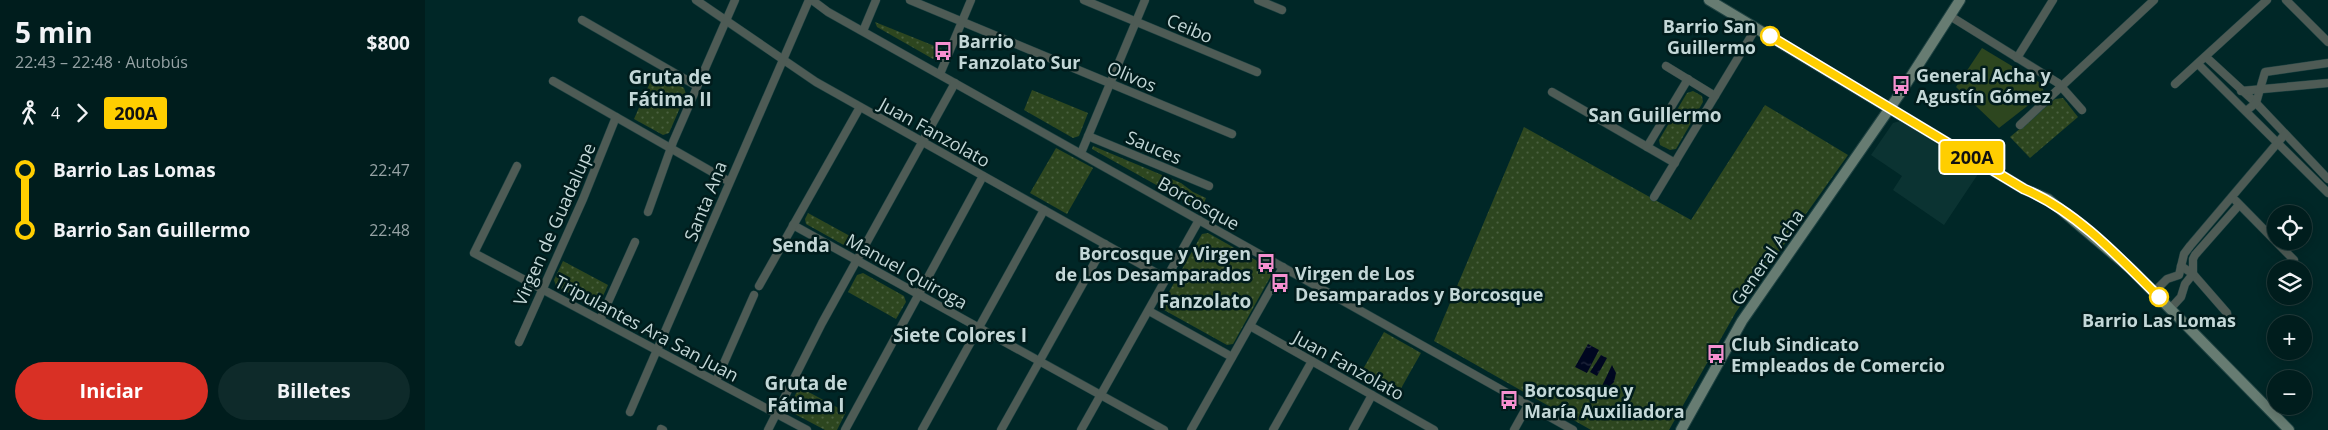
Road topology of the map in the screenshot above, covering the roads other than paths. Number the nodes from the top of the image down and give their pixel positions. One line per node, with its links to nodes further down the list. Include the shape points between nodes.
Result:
1 (696, 0): 20 (street, Juan Fanzolato)
2 (735, 0): 20 (street)
3 (809, 0): 28 (street, Santa Ana)
4 (812, 0): 24 (street, Borcosque)
5 (876, 0): 24 (street)
6 (910, 0): 21 (street, Olivos)
7 (971, 0): 21 (street)
8 (1084, 0): 22 (street, Ceibo)
9 (1145, 0): 22 (street)
10 (1258, 0): 17 (street)
11 (1709, 0): 23 (main road)
12 (1960, 0): 18 (main road, General Acha)
13 (2053, 0): 27 (street)
14 (2154, 0): 41 (street)
15 (2267, 0): 26 (street)
16 (2286, 0): 25 (street)
17 (1282, 10)
18 (1950, 16): 27 (street); 48 (main road, General Acha)
19 (582, 20): 40 (street)
20 (726, 20): 28 (street, Juan Fanzolato); 40 (street)
21 (962, 22): 33 (street); 38 (street, Olivos)
22 (1136, 22): 32 (street, Ceibo); 38 (street)
23 (1756, 28): 45 (street); 48 (main road)
24 (863, 31): 33 (street, Borcosque)
25 (2328, 42)
26 (2207, 57): 30 (street); 44 (street)
27 (2017, 58): 41 (street)
28 (783, 59): 47 (street, Juan Fanzolato); 65 (street, Santa Ana)
29 (2328, 63): 42 (street, via 2265,72)
30 (2199, 64): 39 (street); 50 (street)
31 (1666, 66): 34 (street)
32 (1257, 72)
33 (940, 74): 37 (street, Borcosque)
34 (1688, 79): 45 (street); 58 (street)
35 (553, 81): 51 (street)
36 (2328, 82): 42 (street)
37 (955, 83): 56 (street); 60 (street, Borcosque)
38 (1110, 84): 53 (street, Olivos); 55 (street)
39 (2175, 84)
40 (697, 86): 59 (street)
41 (2062, 87): 49 (street); 52 (street)
42 (2260, 90): 44 (street); 46 (street)
43 (1552, 92): 58 (street)
44 (2241, 92): 46 (street)
45 (1715, 96): 61 (street)
46 (2256, 103): 50 (street); 54 (street)
47 (860, 107): 56 (street, Juan Fanzolato); 74 (street)
48 (1890, 108): 85 (main road, via 2024,189 2048,199); 118 (main road, General Acha, via 1742,321)
49 (2082, 110)
50 (2246, 111): 57 (street)
51 (616, 117): 59 (street); 84 (street, Virgen de Guadalupe)
52 (2020, 125)
53 (1231, 134)
54 (2285, 134): 57 (street); 64 (street)
55 (1088, 136): 60 (street); 66 (street, Sauces)
56 (922, 142): 63 (street, Juan Fanzolato); 77 (street)
57 (2277, 143): 67 (street); 69 (street)
58 (1647, 147): 61 (street)
59 (671, 149): 65 (street); 72 (street)
60 (1081, 153): 73 (street, Borcosque)
61 (1675, 163): 68 (street)
62 (517, 166): 84 (street, Tripulantes Ara San Juan, via 474,253)
63 (983, 176): 71 (street, Juan Fanzolato); 87 (street)
64 (2328, 178)
65 (728, 181): 95 (street, Santa Ana, via 699,258)
66 (1209, 186)
67 (2328, 193)
68 (1654, 197)
69 (2232, 198): 70 (street); 79 (street, via 2190,246)
70 (2239, 205): 78 (street); 81 (street, via 2195,255)
71 (1044, 210): 76 (street, Juan Fanzolato); 93 (street)
72 (648, 212)
73 (1199, 220): 80 (street, Borcosque); 82 (street)
74 (793, 226): 77 (street, Manuel Quiroga); 83 (street)
75 (635, 242): 90 (street)
76 (1105, 244): 82 (street, Juan Fanzolato); 97 (street)
77 (856, 260): 87 (street, Manuel Quiroga); 104 (street)
78 (2294, 260)
79 (2181, 266): 81 (street); 85 (street, via 2179,276 2167,279)
80 (1283, 267): 91 (street); 102 (street, Borcosque)
81 (2193, 274): 88 (street, via 2181,297); 92 (street, via 2227,313)
82 (1167, 279): 89 (street)
83 (759, 286)
84 (542, 289): 90 (street, Tripulantes Ara San Juan); 94 (street, Virgen de Guadalupe)
85 (2154, 292): 88 (main road)
86 (754, 295): 99 (street)
87 (918, 295): 93 (street, Manuel Quiroga); 108 (street)
88 (2170, 308): 119 (main road)
89 (1149, 310): 96 (street); 100 (street)
90 (600, 320): 95 (street, Tripulantes Ara San Juan)
91 (1250, 326): 96 (street); 98 (street, Juan Fanzolato)
92 (2225, 326)
93 (979, 328): 97 (street, Manuel Quiroga); 109 (street)
94 (519, 342)
95 (657, 350): 99 (street, Tripulantes Ara San Juan); 103 (street, Santa Ana)
96 (1232, 358): 113 (street)
97 (1039, 361): 100 (street, Manuel Quiroga); 110 (street)
98 (1312, 361): 101 (street, Juan Fanzolato); 105 (street)
99 (716, 382): 104 (street, Tripulantes Ara San Juan)
100 (1101, 395): 111 (street); 112 (street, Manuel Quiroga)
101 (1373, 395): 114 (street); 115 (street, Juan Fanzolato)
102 (1528, 405): 116 (street); 117 (street, Borcosque)
103 (630, 412)
104 (776, 414): 106 (street); 107 (street, Tripulantes Ara San Juan)
105 (1275, 427)
106 (768, 430)
107 (807, 430)
108 (845, 430)
109 (923, 430)
110 (1001, 430)
111 (1081, 430)
112 (1164, 430)
113 (1191, 430)
114 (1353, 430)
115 (1433, 430)
116 (1514, 430)
117 (1573, 430)
118 (1681, 430)
119 (2289, 430)

